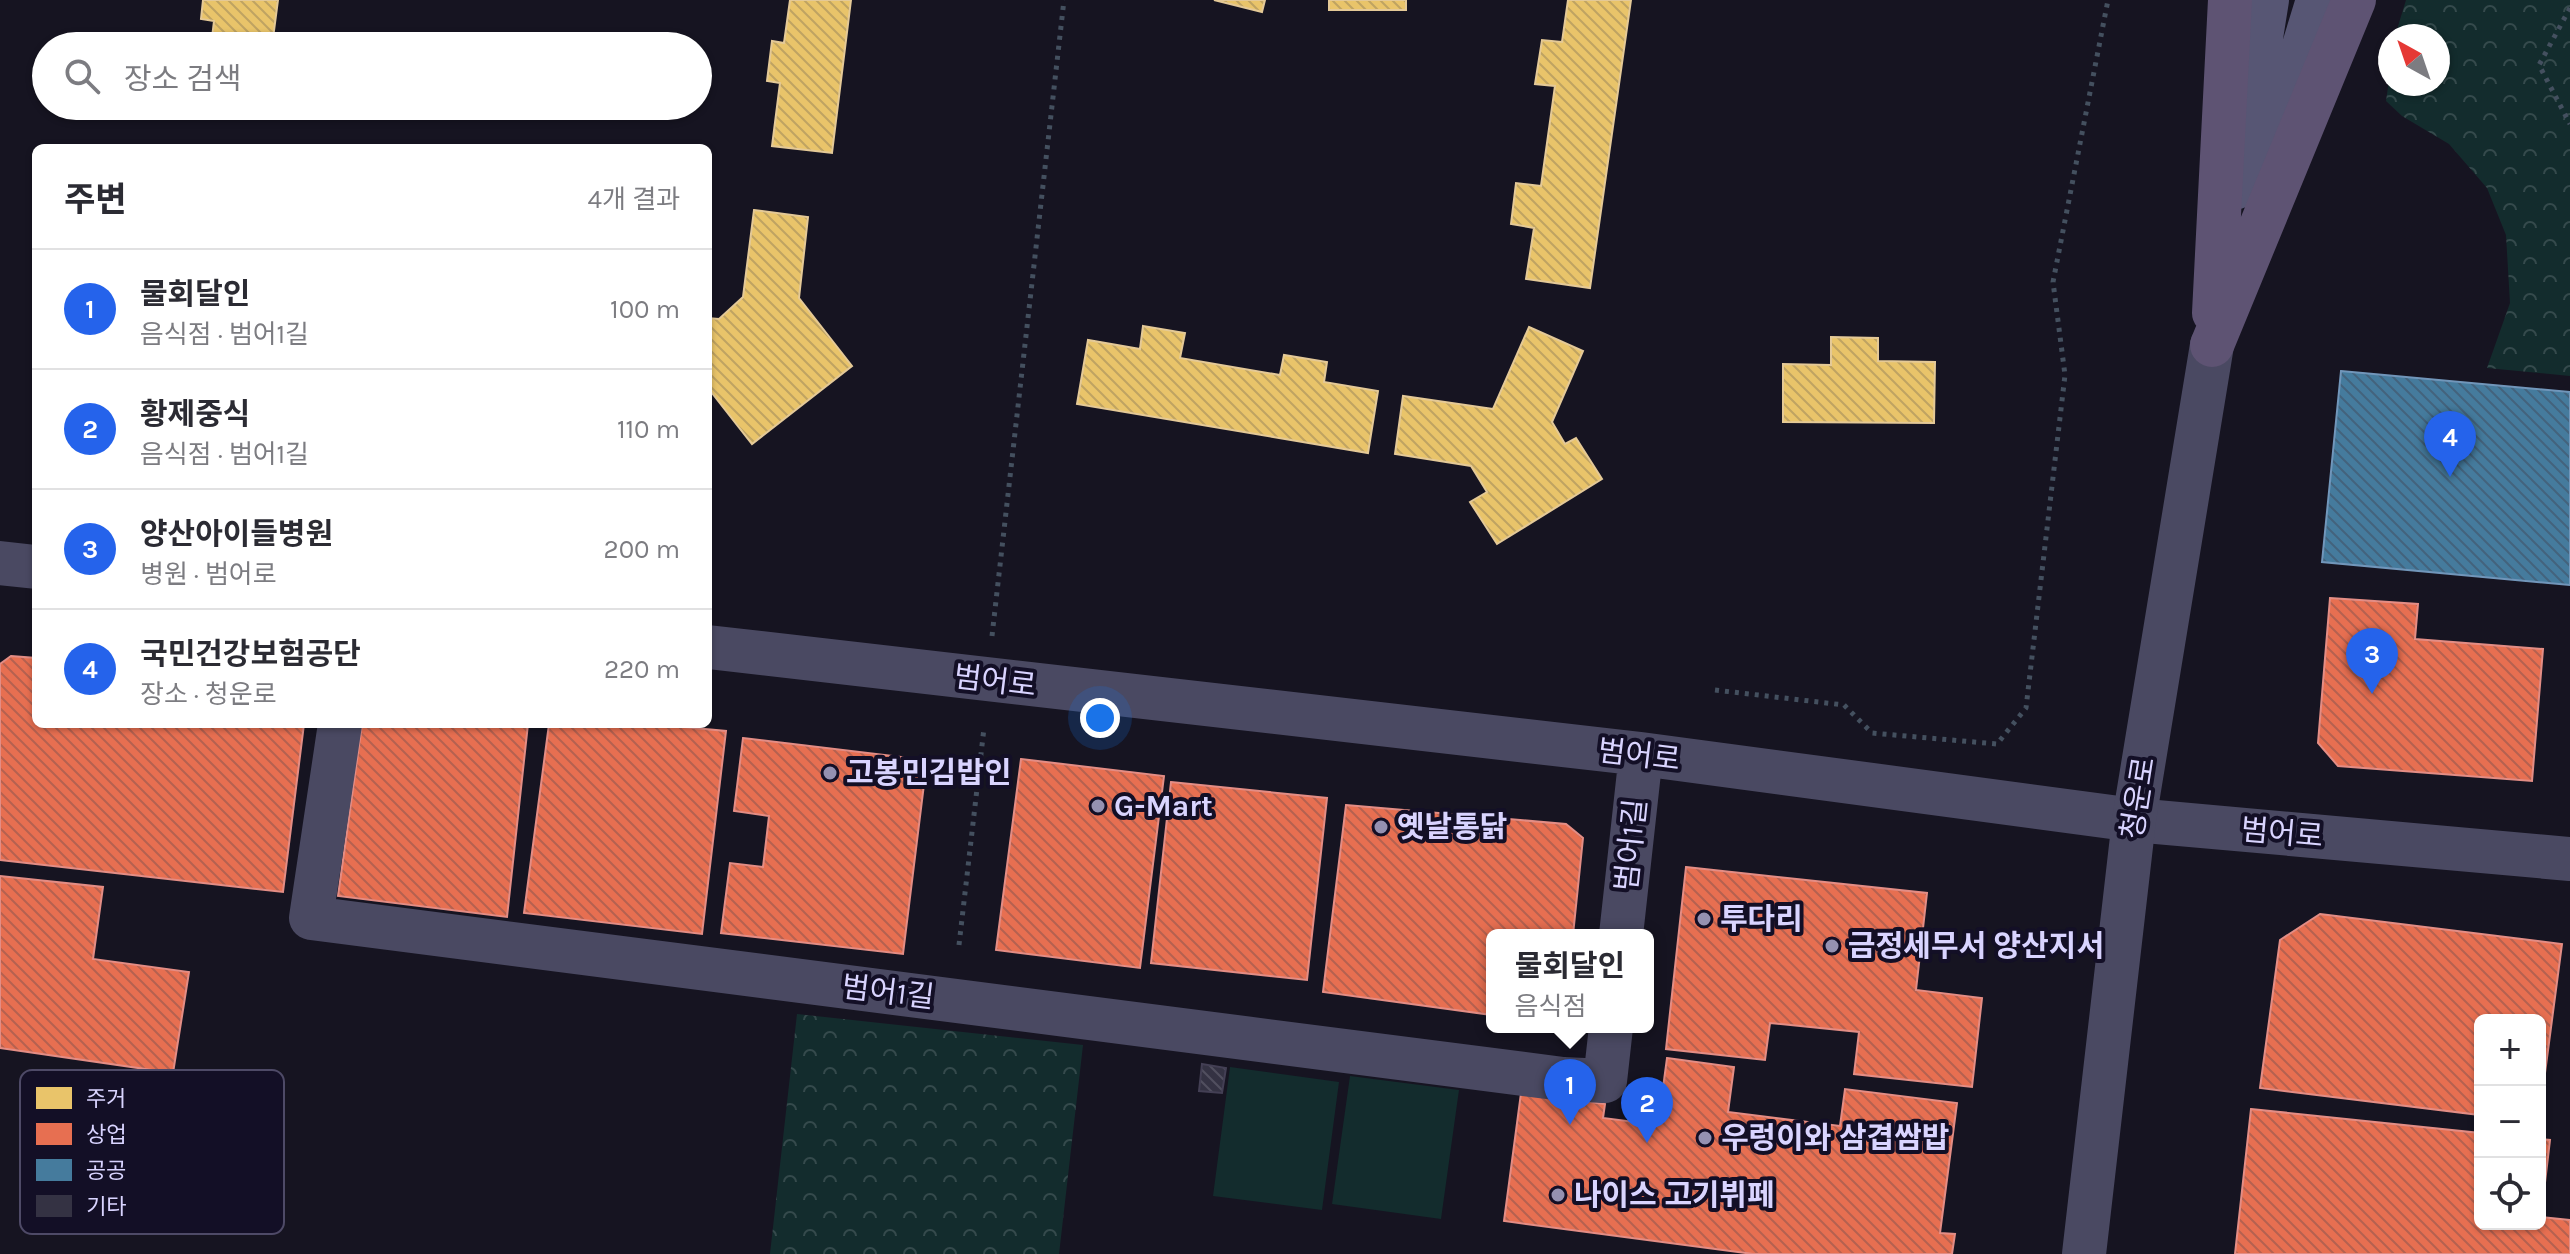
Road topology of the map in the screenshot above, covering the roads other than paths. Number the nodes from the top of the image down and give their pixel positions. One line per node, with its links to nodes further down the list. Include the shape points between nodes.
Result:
1 (2230, 0): 5 (main road)
2 (2267, 0): 5 (main road)
3 (2318, 0): 5 (main road)
4 (2354, 0): 5 (main road)
5 (2212, 345): 11 (street, 청운로)
6 (0, 563): 7 (street)
7 (32, 567)
8 (712, 647): 10 (street, 범어로)
9 (339, 728): 14 (street, 범어1길, via 311,918 1563,1079 1605,1081)
10 (1641, 754): 11 (street, 범어로); 13 (street, 범어1길)
11 (2134, 820): 12 (street, 범어로); 15 (street, 청운로)
12 (2570, 859)
13 (1622, 929)
14 (1610, 1033)
15 (2084, 1254)

